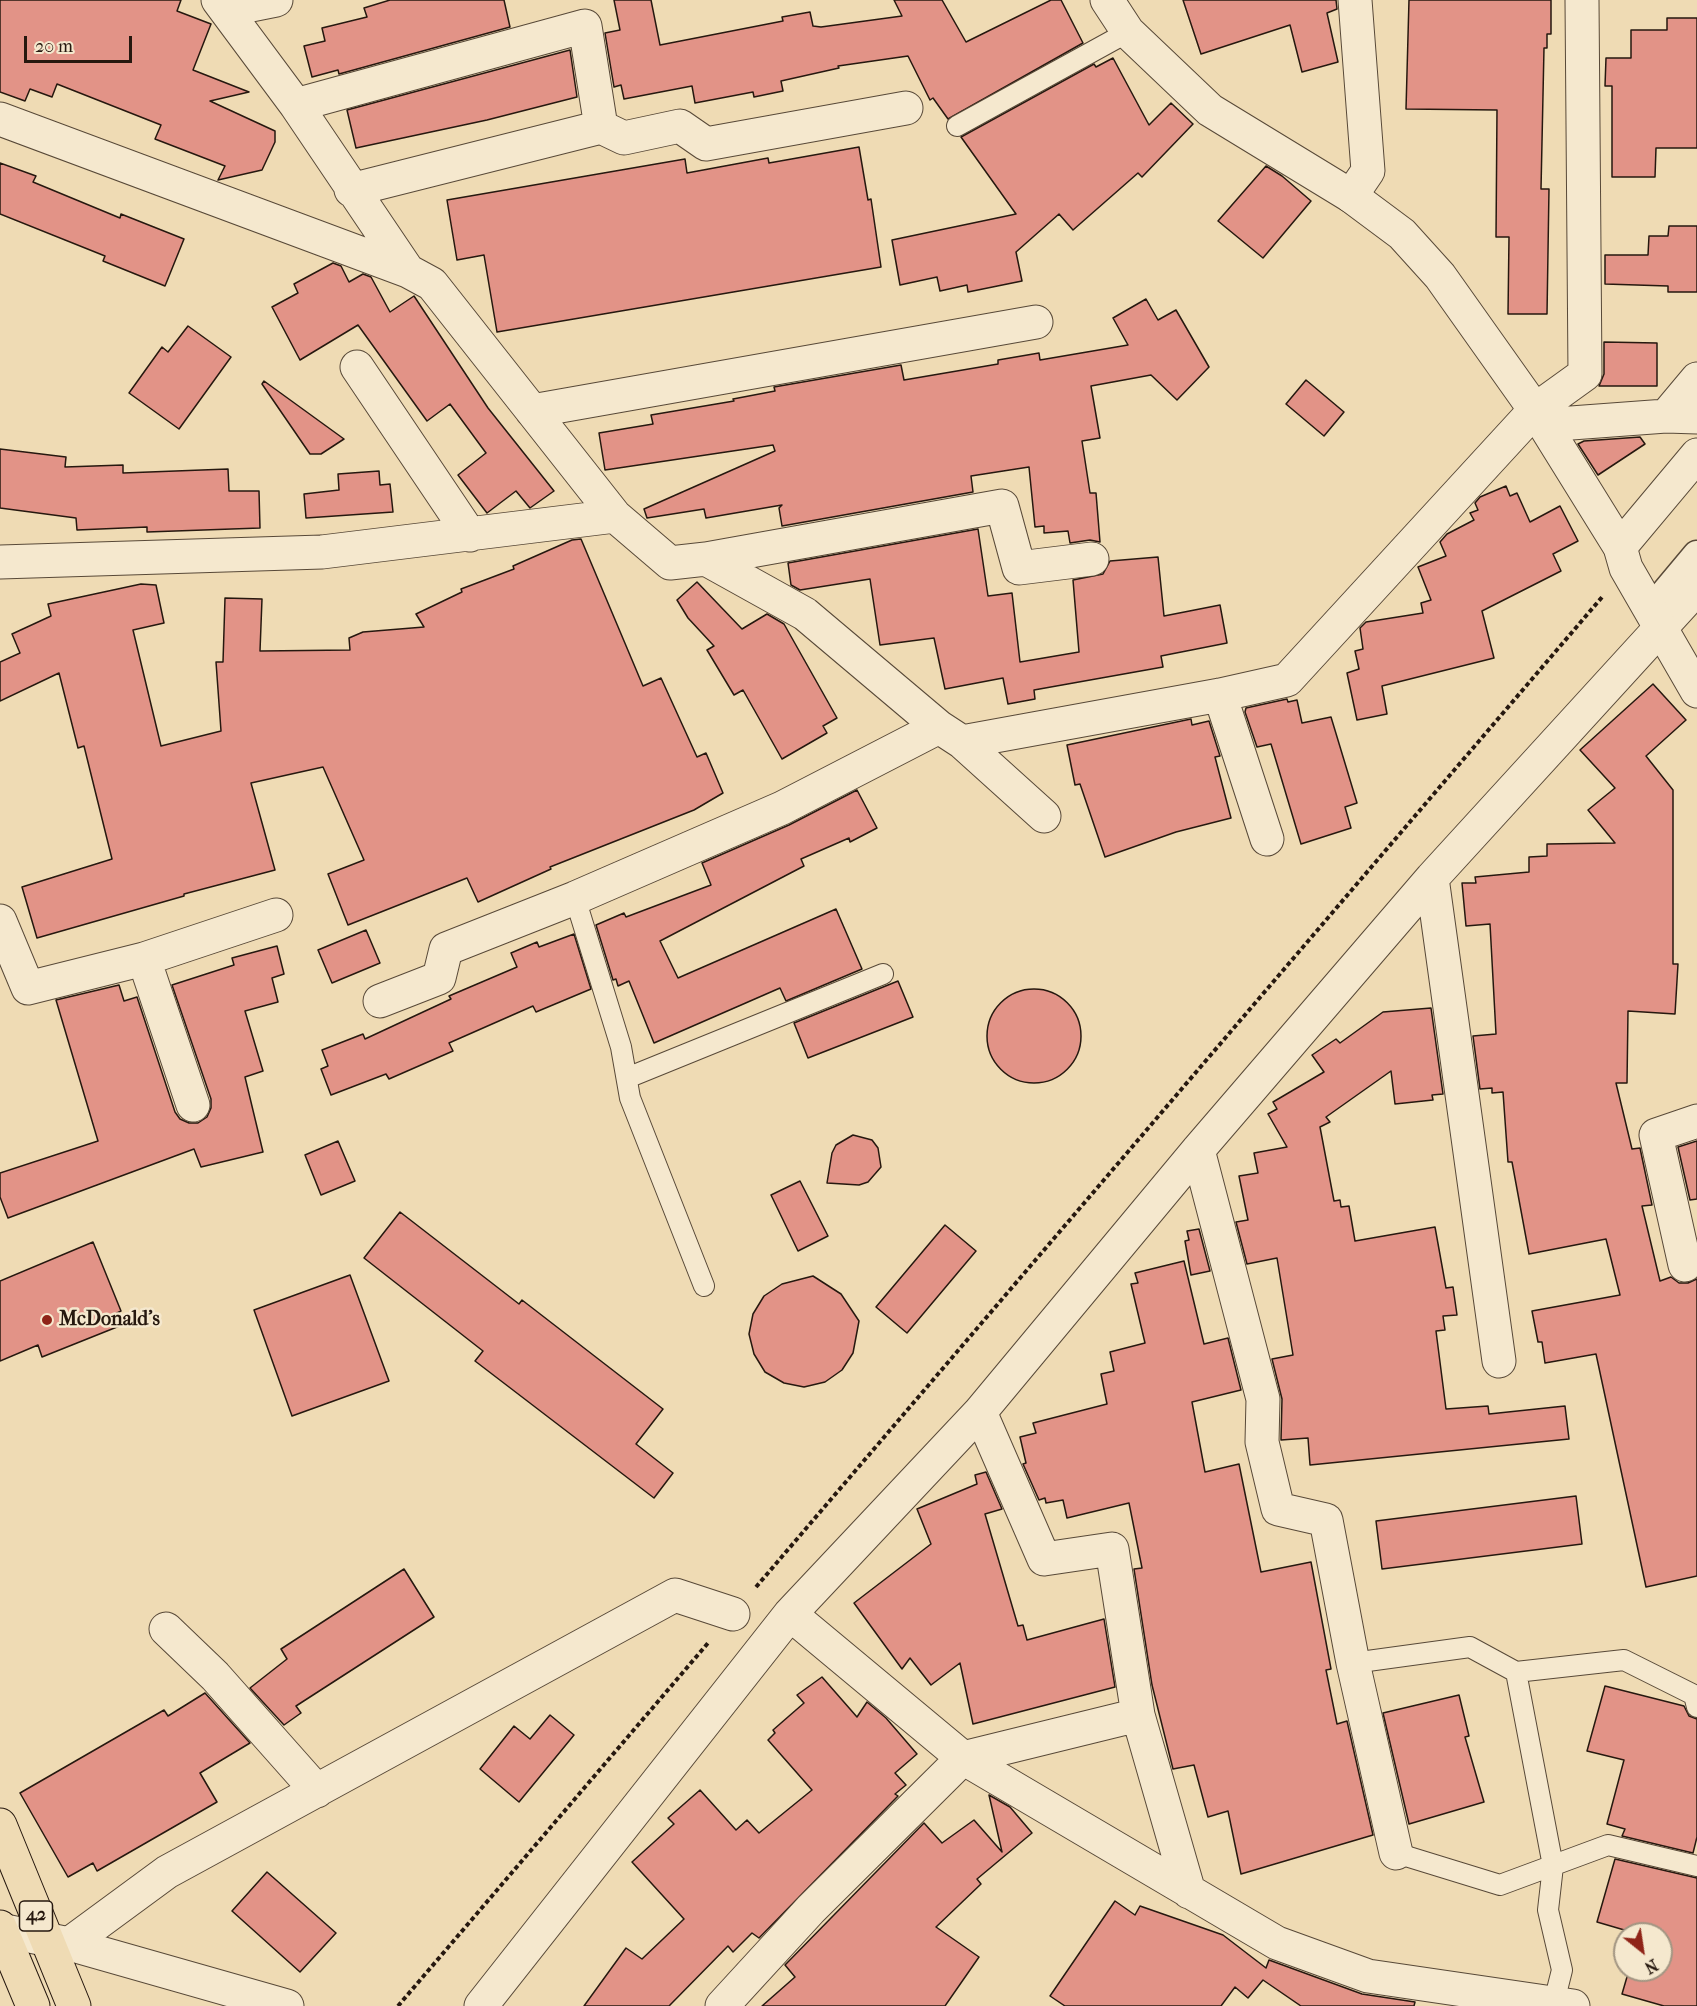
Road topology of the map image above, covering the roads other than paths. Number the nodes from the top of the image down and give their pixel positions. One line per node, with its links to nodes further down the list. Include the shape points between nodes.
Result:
1 (276, 0): 5 (street)
2 (1107, 0): 6 (street)
3 (1355, 0): 13 (street, via 1368,171)
4 (1582, 0): 19 (street, via 1585,374)
5 (222, 5): 7 (street)
6 (1128, 32): 10 (lane); 13 (street, via 1210,110)
7 (296, 105): 11 (street, via 585,26); 12 (street)
8 (906, 108): 11 (street, via 706,144 680,126 624,138)
9 (0, 119): 14 (street)
10 (957, 126)
11 (601, 127): 12 (street)
12 (351, 190): 14 (street)
13 (1351, 196): 19 (street, via 1402,234 1440,276)
14 (408, 272): 18 (street, via 432,284)
15 (1036, 322): 18 (street)
16 (357, 367): 23 (street)
17 (1697, 379): 20 (street)
18 (532, 411): 22 (street)
19 (1540, 417): 20 (street); 25 (street); 32 (street, via 1287,680)
20 (1681, 417)
21 (1697, 454): 25 (street)
22 (615, 516): 23 (street); 26 (street, via 670,563)
23 (470, 535): 28 (street, via 322,552)
24 (1697, 555): 30 (street)
25 (1623, 557): 30 (street)
26 (706, 559): 27 (street, via 1002,506 1019,568); 33 (street, via 806,614)
27 (1092, 559)
28 (0, 562)
29 (1697, 588): 30 (street)
30 (1655, 619): 31 (street); 36 (street)
31 (1697, 691)
32 (1220, 695): 33 (street); 35 (street)
33 (950, 735): 34 (street); 37 (street)
34 (1044, 816)
35 (1267, 839)
36 (1432, 878): 46 (street); 49 (street)
37 (575, 898): 42 (street, via 446,949 439,978); 43 (lane)
38 (276, 915): 40 (street)
39 (0, 921): 40 (street, via 28,988)
40 (144, 959): 44 (street)
41 (883, 974): 43 (lane)
42 (380, 1001)
43 (627, 1078): 48 (lane, via 630,1098)
44 (193, 1104)
45 (1697, 1121): 47 (street, via 1656,1135)
46 (1198, 1150): 50 (street); 54 (street, via 1263,1400 1262,1442 1278,1509 1326,1520)
47 (1685, 1265)
48 (704, 1286)
49 (1499, 1361)
50 (980, 1412): 52 (street); 57 (street, via 1044,1559 1112,1549)
51 (733, 1614): 59 (street, via 675,1595)
52 (790, 1614): 58 (street); 71 (street)
53 (166, 1629): 59 (street, via 215,1676)
54 (1353, 1663): 55 (lane, via 1470,1647); 61 (street)
55 (1516, 1672): 56 (lane, via 1624,1660 1694,1695); 62 (lane)
56 (1697, 1707)
57 (1138, 1715): 58 (street); 64 (street)
58 (963, 1758): 64 (street); 72 (street, via 811,1909)
59 (317, 1791): 66 (street, via 167,1872)
60 (0, 1826): 66 (main road, 42)
61 (1396, 1853): 62 (lane, via 1500,1885)
62 (1554, 1866): 63 (lane, via 1608,1845); 67 (lane, via 1548,1910 1562,1970)
63 (1697, 1866)
64 (1189, 1892): 67 (street, via 1277,1943 1368,1976)
65 (1, 1929): 66 (street); 68 (main road, 42)
66 (58, 1942): 69 (main road, 42); 70 (street)
67 (1564, 2004)
68 (33, 2006)
69 (74, 2006)
70 (287, 2006)
71 (481, 2006)
72 (722, 2006)

